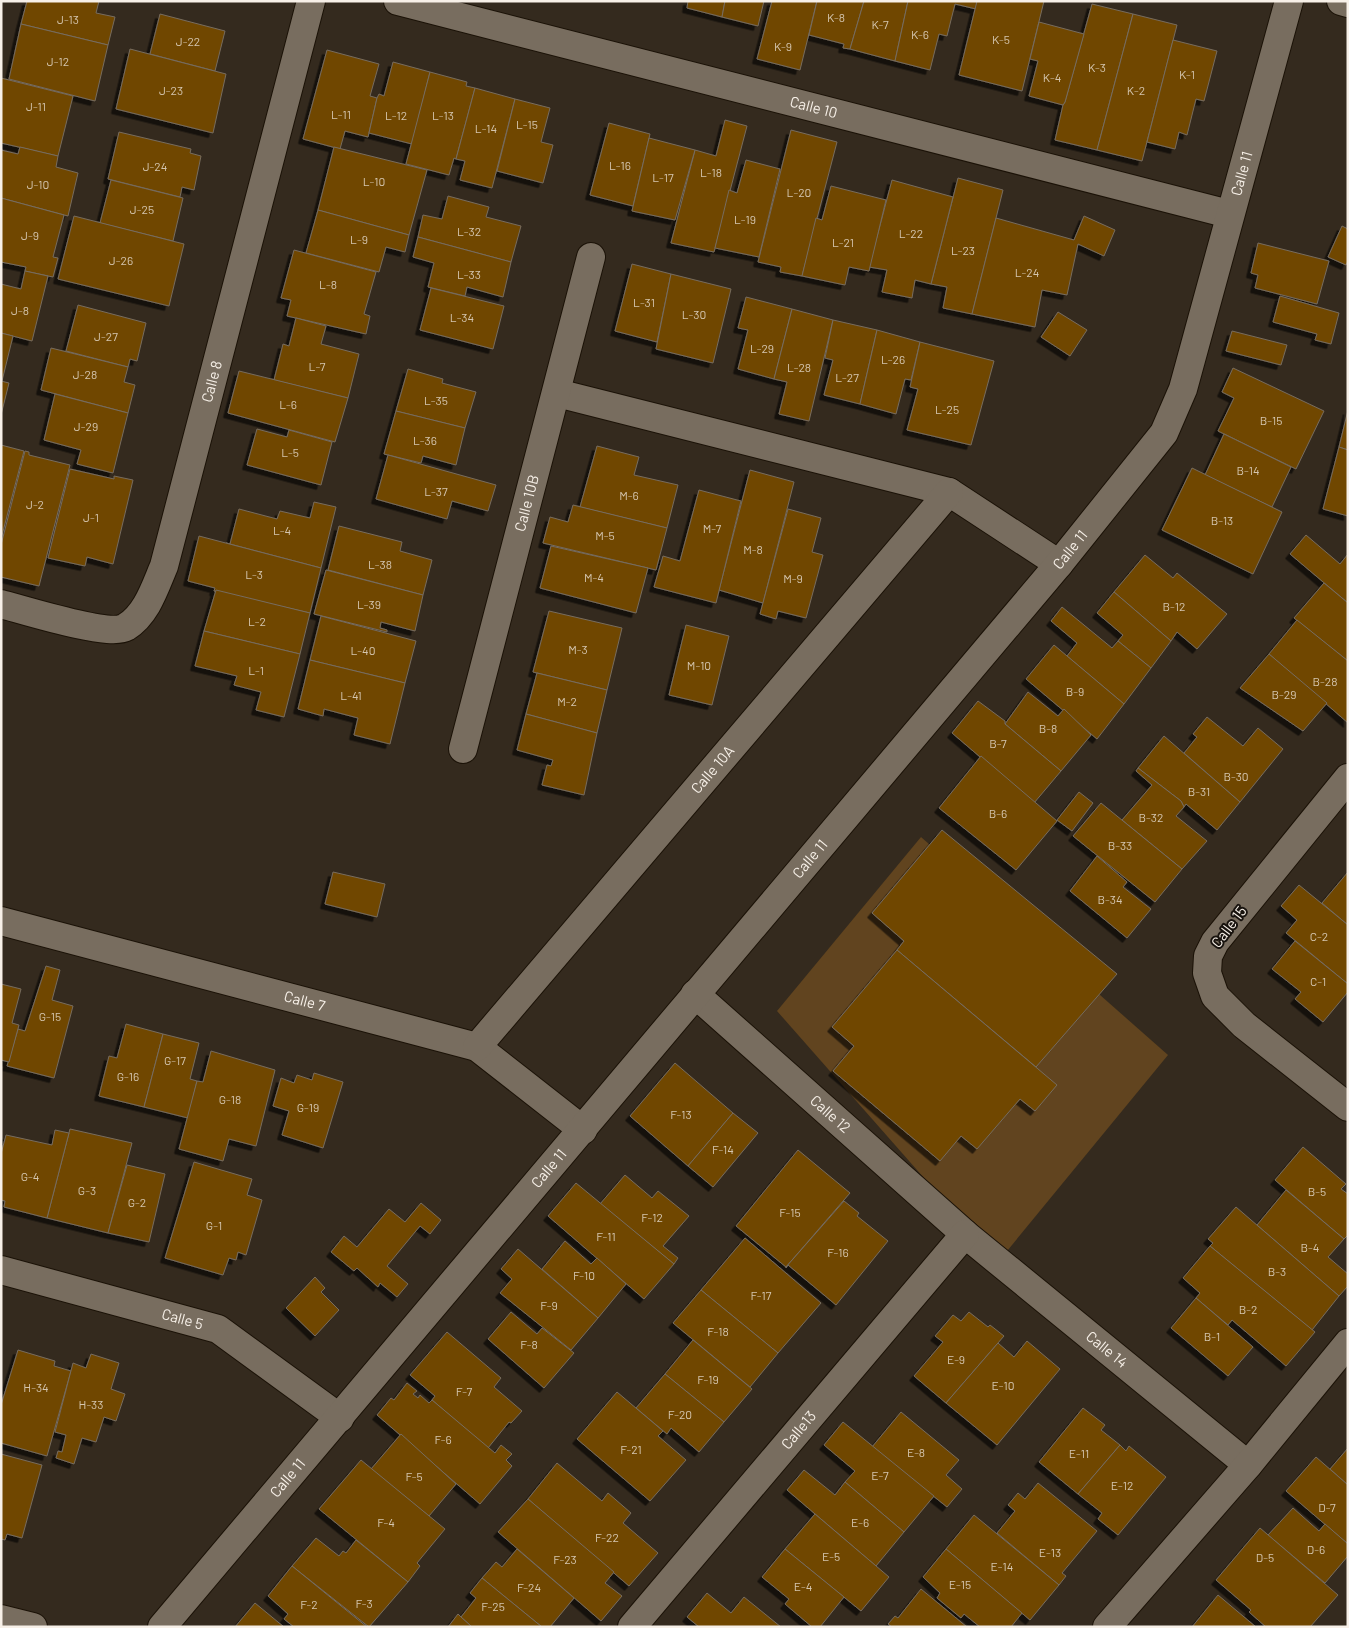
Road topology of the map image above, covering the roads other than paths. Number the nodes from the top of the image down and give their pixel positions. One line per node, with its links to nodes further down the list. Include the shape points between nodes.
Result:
1 (311, 1): 11 (street, Calle 8, via 164,566 145,609 125,628 104,630)
2 (398, 1): 6 (street, Calle 10)
3 (1289, 1): 6 (street, Calle 11)
4 (1341, 1): 5 (street)
5 (1348, 3)
6 (1229, 214): 10 (street, Calle 11, via 1183,388 1164,433)
7 (591, 257): 8 (street, Calle 10B)
8 (557, 392): 9 (street); 12 (street, Calle 10B)
9 (948, 492): 10 (street); 16 (street, Calle 10A)
10 (1059, 564): 15 (street, Calle 11)
11 (1, 604)
12 (464, 749)
13 (1348, 778): 17 (street, Calle 15, via 1215,942 1208,956 1207,973 1215,996 1244,1025)
14 (1, 921): 16 (street, Calle 7)
15 (695, 994): 18 (street, Calle 11); 19 (street, Calle 12)
16 (477, 1047): 18 (street, Calle 7)
17 (1348, 1107)
18 (582, 1130): 22 (street, Calle 11)
19 (965, 1234): 23 (street, Calle 14); 27 (street, Calle13)
20 (1, 1270): 22 (street, Calle 5, via 218,1330)
21 (1348, 1343): 23 (street)
22 (340, 1418): 26 (street, Calle 11)
23 (1248, 1464): 28 (street)
24 (1, 1619): 25 (street)
25 (33, 1627)
26 (162, 1627)
27 (632, 1627)
28 (1107, 1627)

